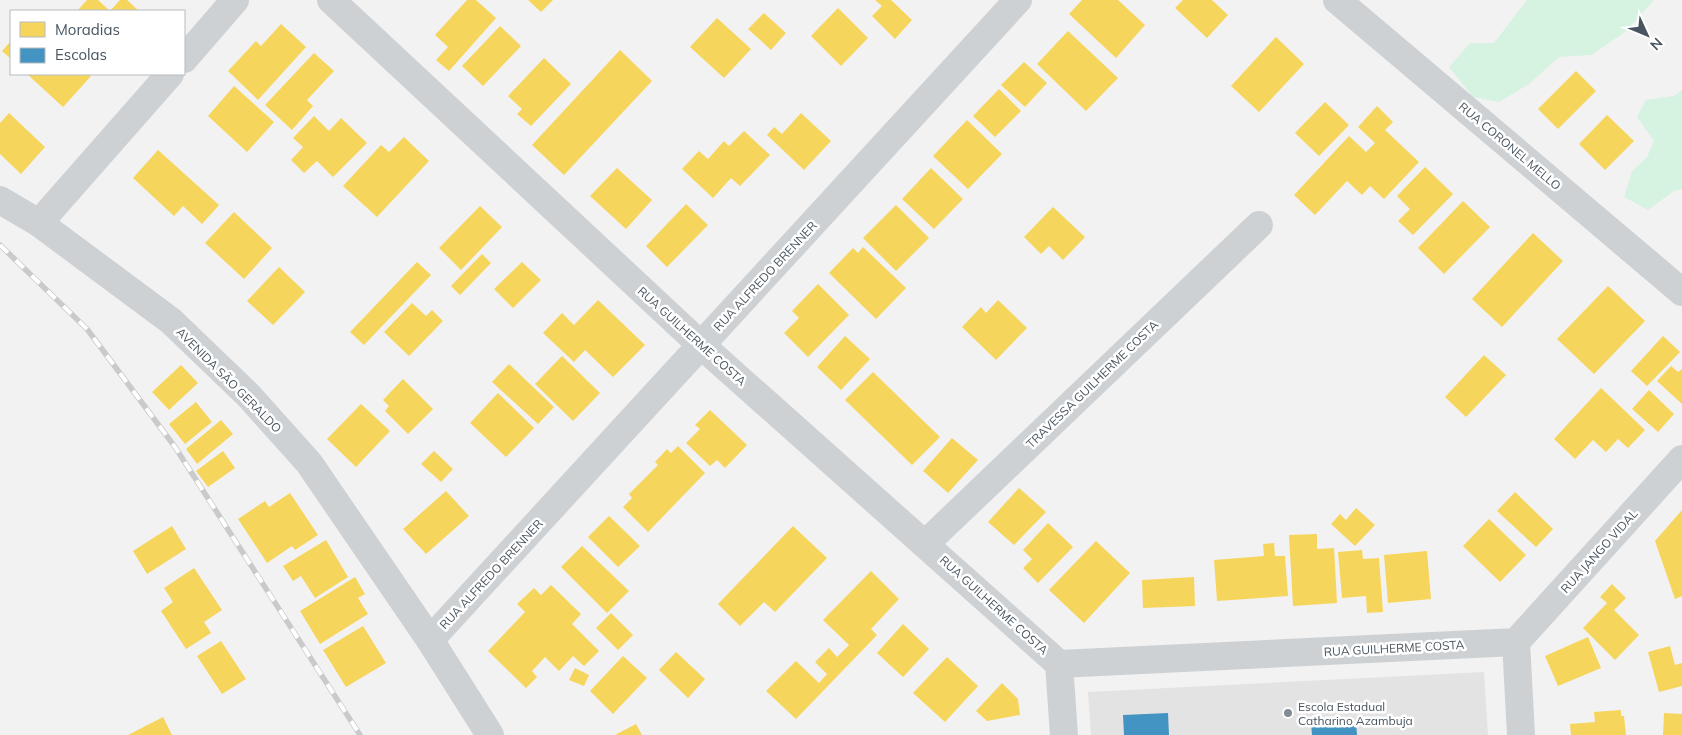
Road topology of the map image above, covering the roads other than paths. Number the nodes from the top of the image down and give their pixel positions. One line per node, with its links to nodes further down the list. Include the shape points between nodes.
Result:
1 (235, 0): 5 (street)
2 (331, 0): 11 (street, RUA GUILHERME COSTA)
3 (1018, 0): 11 (street, RUA ALFREDO BRENNER)
4 (1337, 0): 10 (street, RUA CORONEL MELLO)
5 (185, 58)
6 (169, 75): 8 (street)
7 (0, 200): 8 (street, AVENIDA SÃO GERALDO)
8 (39, 223): 14 (street, AVENIDA SÃO GERALDO, via 171,321 249,396 309,463)
9 (1258, 224): 13 (street, TRAVESSA GUILHERME COSTA)
10 (1682, 292)
11 (701, 346): 13 (street, RUA GUILHERME COSTA); 14 (street, RUA ALFREDO BRENNER)
12 (1682, 459): 15 (street, RUA JANGO VIDAL)
13 (925, 544): 16 (street, RUA GUILHERME COSTA)
14 (430, 640): 17 (street, AVENIDA SÃO GERALDO)
15 (1516, 642): 16 (street, RUA GUILHERME COSTA); 19 (street)
16 (1060, 664): 18 (street, RUA GUILHERME COSTA)
17 (490, 735)
18 (1064, 735)
19 (1521, 735)

